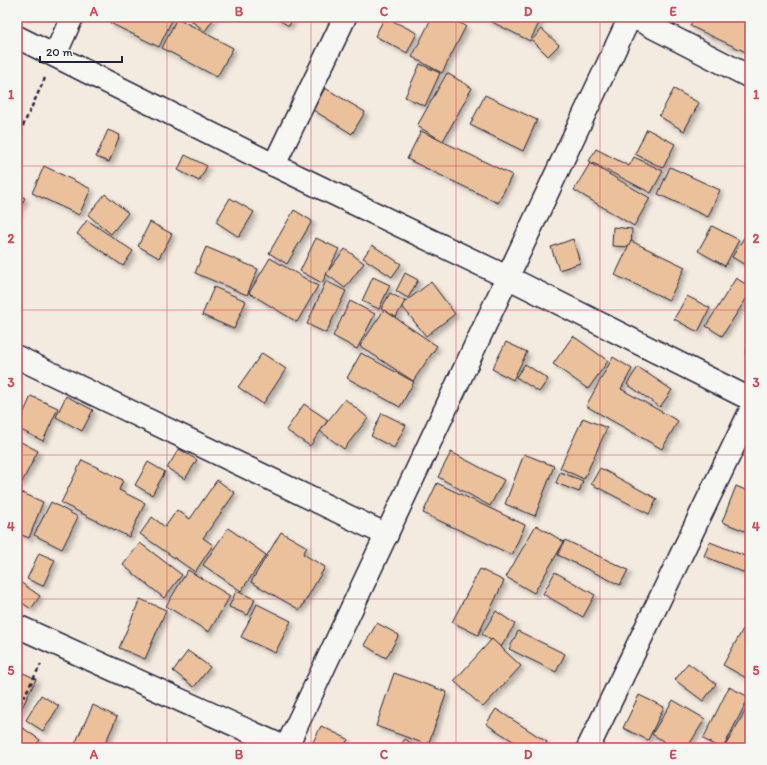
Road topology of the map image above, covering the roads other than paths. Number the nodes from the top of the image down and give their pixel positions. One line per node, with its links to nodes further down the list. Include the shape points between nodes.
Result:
1 (72, 17): 6 (street)
2 (345, 17): 8 (street)
3 (630, 17): 9 (street)
4 (633, 17): 7 (street)
5 (17, 37): 6 (street)
6 (55, 55): 8 (street)
7 (750, 77)
8 (274, 165): 9 (street)
9 (509, 278): 11 (street); 13 (street)
10 (17, 357): 13 (street)
11 (750, 399)
12 (750, 412): 16 (street)
13 (387, 535): 15 (street)
14 (17, 626): 15 (street)
15 (286, 748)
16 (588, 748)

